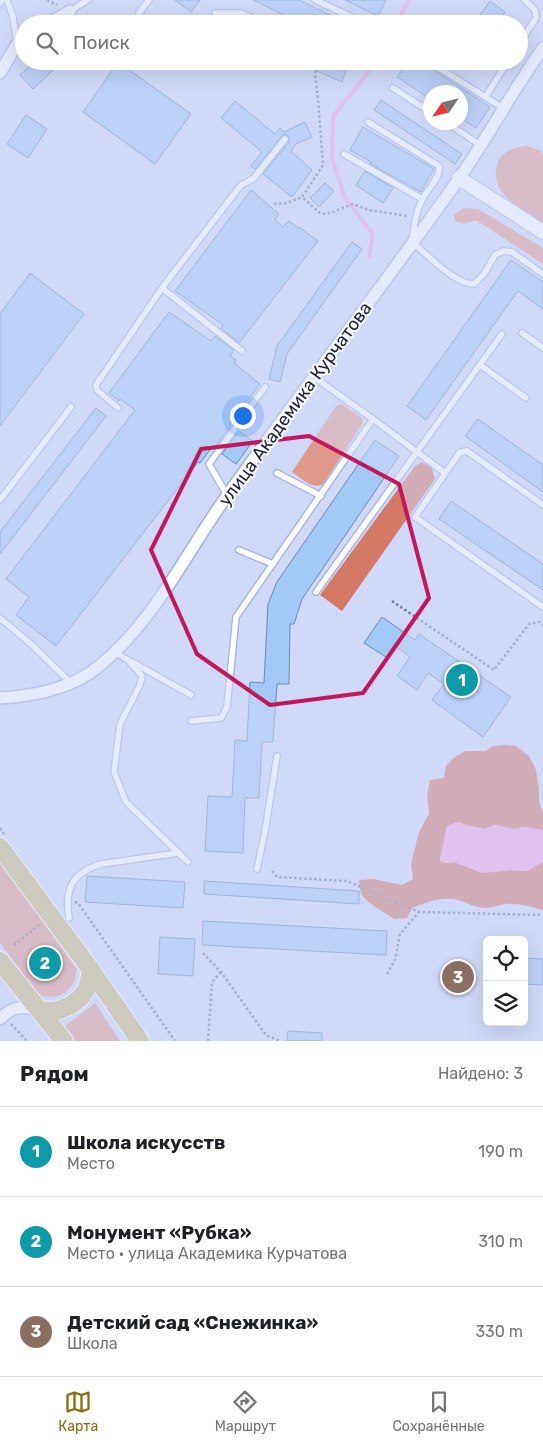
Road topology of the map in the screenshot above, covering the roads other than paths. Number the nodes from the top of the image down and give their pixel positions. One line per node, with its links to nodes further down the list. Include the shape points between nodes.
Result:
1 (2, 0): 7 (lane)
2 (6, 0): 14 (lane)
3 (88, 0): 8 (lane)
4 (149, 0): 9 (lane)
5 (315, 0): 13 (lane)
6 (525, 0): 15 (lane, via 535,10 536,18)
7 (0, 3)
8 (70, 11): 11 (street)
9 (139, 13)
10 (215, 13): 12 (lane)
11 (63, 15)
12 (245, 15)
13 (348, 15)
14 (15, 23)
15 (528, 30)
16 (15, 50): 20 (street)
17 (541, 55): 24 (street, улица Академика Курчатова)
18 (443, 70): 22 (lane)
19 (502, 70): 22 (lane)
20 (0, 73)
21 (393, 88): 23 (lane)
22 (486, 96): 24 (lane)
23 (423, 107)
24 (503, 108): 28 (street, улица Академика Курчатова)
25 (368, 122): 31 (lane, via 439,166 439,173)
26 (458, 130): 28 (lane)
27 (285, 139): 35 (lane, via 254,179 241,185)
28 (480, 145): 30 (street, улица Академика Курчатова)
29 (344, 154): 31 (lane)
30 (459, 178): 32 (street); 33 (street, улица Академика Курчатова)
31 (422, 199): 33 (lane, via 415,217)
32 (543, 232)
33 (412, 242): 34 (lane, via 468,284 474,284 496,255 503,251 512,252); 41 (street, улица Академика Курчатова)
34 (543, 274)
35 (162, 288): 39 (lane); 45 (lane, via 96,385 97,390)
36 (522, 333): 38 (lane)
37 (502, 334): 40 (lane)
38 (543, 348)
39 (242, 351)
40 (480, 365): 43 (lane); 47 (lane)
41 (315, 378): 46 (lane); 50 (street, улица Академика Курчатова)
42 (265, 387): 50 (lane, via 209,464)
43 (526, 398)
44 (71, 407): 52 (lane)
45 (118, 408)
46 (373, 419): 47 (lane); 51 (lane)
47 (418, 452): 48 (lane); 56 (lane)
48 (445, 473): 53 (lane, via 460,452 467,451); 57 (lane, via 415,517)
49 (277, 474): 51 (lane)
50 (227, 496): 59 (street, улица Академика Курчатова, via 160,600)
51 (320, 496): 55 (lane)
52 (0, 500)
53 (543, 505)
54 (239, 550): 55 (lane)
55 (273, 564): 64 (lane, via 236,617 228,707 222,718)
56 (316, 592)
57 (543, 607)
58 (0, 618): 61 (lane)
59 (115, 652): 60 (lane); 61 (street, улица Академика Курчатова, via 96,669)
60 (128, 660): 62 (lane); 67 (lane, via 142,676 120,724 114,772 126,802)
61 (71, 683): 63 (street, улица Академика Курчатова, via 45,692)
62 (191, 695)
63 (0, 698)
64 (191, 721)
65 (277, 756): 69 (lane)
66 (0, 847): 72 (main road)
67 (178, 853): 68 (lane); 70 (lane, via 89,867 70,885 66,904)
68 (188, 862)
69 (257, 869)
70 (69, 918)
71 (0, 961): 73 (main road)
72 (91, 970): 73 (main road, via 87,986 77,1001 61,1010); 76 (main road)
73 (40, 1011): 74 (street, via 24,1006); 75 (main road)
74 (2, 1017)
75 (64, 1041)
76 (140, 1041)

